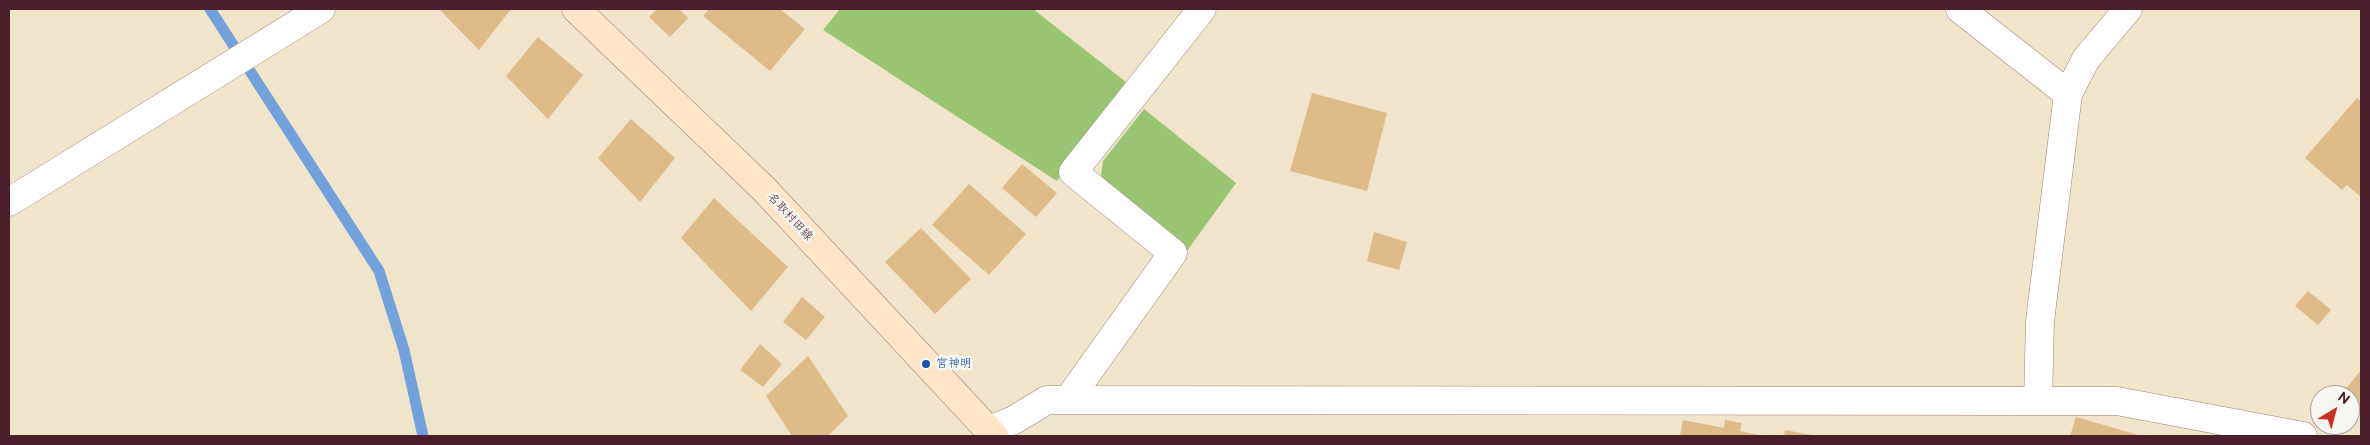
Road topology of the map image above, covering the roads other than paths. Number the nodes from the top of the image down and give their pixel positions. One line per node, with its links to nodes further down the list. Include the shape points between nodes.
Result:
1 (321, 9): 7 (street)
2 (576, 9): 10 (main road, 名取村田線, via 764,189)
3 (1202, 9): 8 (street, via 1073,172 1173,254)
4 (1960, 9): 6 (street)
5 (2128, 9): 6 (street, via 2086,59)
6 (2068, 94): 9 (street, via 2040,321)
7 (9, 202)
8 (1068, 400): 9 (street); 10 (street, via 1048,400)
9 (2038, 401): 11 (street, via 2117,401)
10 (991, 433)
11 (2303, 436)

